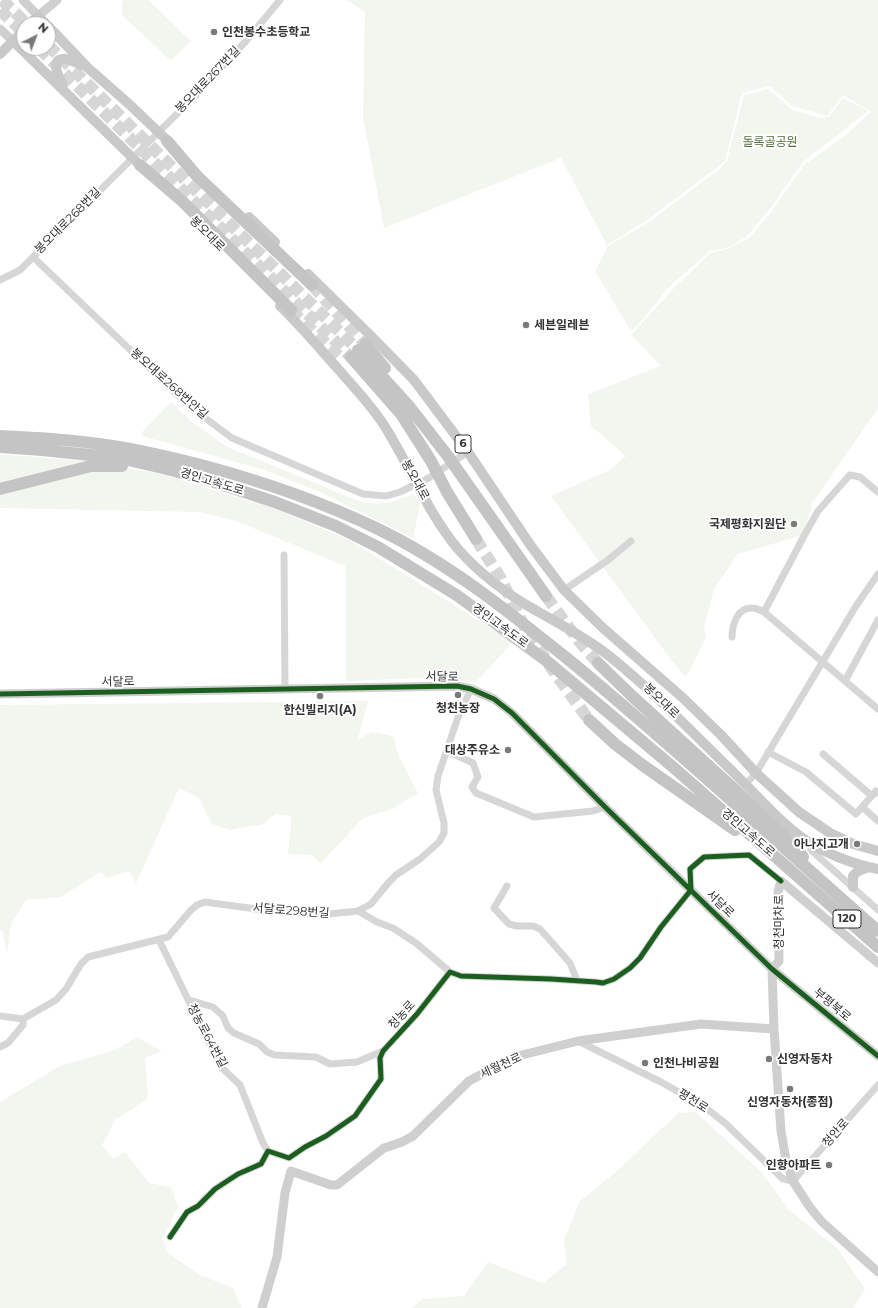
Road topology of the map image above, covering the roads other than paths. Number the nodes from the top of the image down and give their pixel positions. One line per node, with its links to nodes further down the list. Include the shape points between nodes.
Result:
1 (22, 0): 4 (street, 봉오대로)
2 (57, 0): 4 (street)
3 (280, 0): 12 (street, 봉오대로267번길, via 196,95)
4 (38, 16)
5 (0, 29): 8 (street, 봉오대로)
6 (56, 34): 10 (main road, 봉오대로 / 6)
7 (16, 39): 8 (main road)
8 (13, 42): 9 (main road); 11 (main road, 봉오대로)
9 (0, 54)
10 (88, 68): 11 (main road, via 65,58 56,63 56,69); 12 (main road, 봉오대로 / 6)
11 (69, 96): 14 (main road, 봉오대로)
12 (157, 132): 13 (main road, 봉오대로 / 6); 14 (street, 봉오대로267번길)
13 (168, 141): 17 (highway, via 197,176); 22 (main road, 봉오대로 / 6, via 264,231 414,380)
14 (136, 161): 15 (street, 봉오대로268번길); 18 (highway, via 182,201); 24 (main road, 봉오대로, via 315,342 368,403)
15 (33, 257): 16 (street, 봉오대로268번길, via 20,270); 24 (street, 봉오대로268번안길, via 189,406 232,438 363,494 386,496)
16 (0, 280)
17 (312, 285)
18 (291, 310)
19 (0, 436): 20 (highway)
20 (43, 444): 21 (highway); 23 (highway, 경인고속도로); 58 (highway, 경인고속도로, via 118,446 160,454 252,479 378,528 428,556 512,614 618,701)
21 (0, 447)
22 (465, 454): 24 (street, 봉오대로268번안길); 31 (main road, 봉오대로 / 6)
23 (163, 468): 25 (highway, via 91,466); 58 (highway, 경인고속도로, via 276,502 336,526 378,547 458,596 548,662)
24 (417, 484): 48 (main road, 봉오대로, via 457,548 472,564 516,598 584,638 640,681)
25 (0, 489)
26 (878, 492): 33 (street, via 857,475 848,477 818,511)
27 (476, 539): 32 (highway, 봉오대로, via 401,414 355,353 408,405)
28 (631, 541): 31 (street)
29 (284, 555): 39 (street)
30 (878, 574): 36 (street)
31 (564, 590): 47 (main road, 봉오대로 / 6, via 721,735)
32 (546, 596)
33 (764, 612): 35 (street, via 753,608 744,610 734,622); 36 (street)
34 (878, 620): 38 (street)
35 (732, 637)
36 (822, 661): 38 (street); 45 (street)
37 (598, 663): 58 (highway, via 798,850)
38 (845, 681): 42 (street)
39 (285, 689): 40 (street, 서달로, via 457,686); 41 (street, 서달로)
40 (471, 689): 44 (street, 서달로298번길, via 458,717); 50 (street, 서달로, via 494,699 512,712)
41 (0, 694)
42 (878, 709)
43 (590, 720): 58 (highway, via 615,744 732,828 780,869)
44 (447, 751): 50 (street, via 473,763 478,777 472,787 476,793 534,817 593,811); 62 (street, 서달로298번길, via 436,790 444,833 439,842 396,875 371,904)
45 (768, 752): 47 (street); 51 (street, via 806,772 856,814)
46 (823, 754): 49 (street)
47 (756, 773): 48 (street); 54 (main road, 봉오대로 / 6, via 799,812 830,833 853,844)
48 (746, 784): 53 (main road, 봉오대로, via 778,817)
49 (875, 794): 51 (street)
50 (605, 807): 60 (street, 서달로)
51 (862, 807): 52 (street)
52 (878, 821)
53 (806, 840): 55 (main road, 봉오대로, via 838,856); 59 (street, via 812,851)
54 (878, 851)
55 (873, 868): 59 (main road, via 858,871 853,876)
56 (781, 881): 60 (street, via 749,855 704,857 690,869); 66 (street, 청천마차로); 67 (street, 청천마차로, via 778,892 779,961)
57 (507, 886): 69 (street, via 494,908 509,924 540,929 570,963)
58 (818, 887): 63 (highway, 경인고속도로 / 120); 65 (highway, 경인고속도로 / 120)
59 (853, 887): 61 (street)
60 (691, 890): 67 (street, 서달로); 69 (street, via 640,958 623,974 603,983)
61 (878, 910)
62 (358, 912): 64 (street, 서달로298번길, via 319,916 205,902 197,904 168,938); 68 (street, via 393,928 416,943)
63 (878, 931)
64 (159, 940): 70 (street, 청농로64번길); 72 (street, 서달로298번길, via 88,957 56,1000)
65 (878, 947)
66 (878, 963)
67 (772, 969): 73 (street); 77 (street, 부평북로)
68 (450, 972): 69 (street, via 461,976); 76 (street, 청농로)
69 (578, 980)
70 (189, 1000): 76 (street, via 213,1007 223,1016 228,1028 234,1033 259,1044 267,1052 275,1055 316,1057 330,1064 357,1062); 79 (street, 청농로64번길, via 221,1067 240,1085)
71 (0, 1016): 72 (street)
72 (23, 1019): 75 (street, via 23,1025 8,1043)
73 (774, 1029): 74 (street, 세월천로, via 702,1024); 82 (street, via 781,1132)
74 (578, 1041): 81 (street, 세월천로, via 514,1057 469,1081 412,1136 384,1148 337,1185); 82 (street, 평천로, via 702,1104 782,1179)
75 (0, 1047)
76 (383, 1051): 80 (street, via 380,1058 381,1079 355,1116)
77 (878, 1056)
78 (878, 1085): 82 (street, 청안로)
79 (268, 1151): 80 (street); 83 (street, via 261,1164 238,1174 187,1212)
80 (290, 1158): 81 (street)
81 (291, 1171): 85 (street, via 285,1193 277,1257)
82 (793, 1181): 84 (street, via 821,1221)
83 (170, 1237)
84 (877, 1269)
85 (262, 1308)

